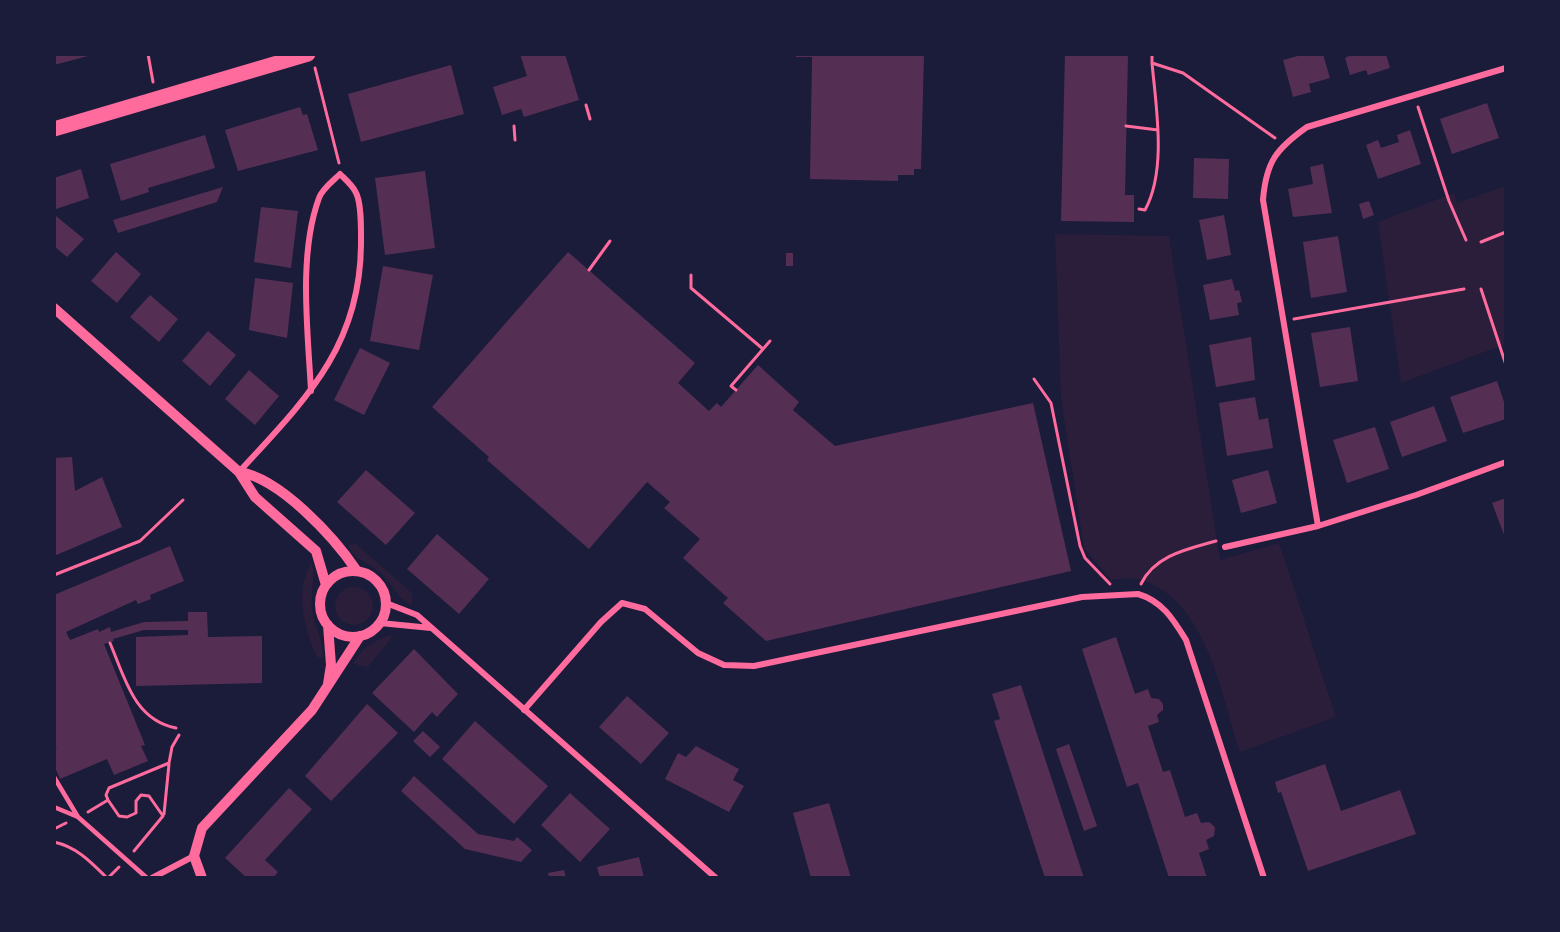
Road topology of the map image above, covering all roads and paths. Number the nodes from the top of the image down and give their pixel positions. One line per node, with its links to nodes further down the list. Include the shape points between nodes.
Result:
1 (148, 54): 7 (path)
2 (1152, 54): 4 (path)
3 (311, 59): 7 (main road); 16 (path)
4 (1152, 63): 13 (path); 15 (path, via 1183,73)
5 (1506, 68): 6 (street)
6 (1414, 95): 15 (street, via 1308,127); 19 (path)
7 (157, 99): 12 (main road)
8 (586, 105): 9 (path)
9 (590, 119)
10 (514, 126): 14 (path)
11 (1126, 126): 13 (path)
12 (54, 129)
13 (1158, 130): 17 (path, via 1154,193 1145,210)
14 (515, 140)
15 (1284, 144): 27 (street, via 1265,178 1263,200)
16 (340, 174): 33 (street, via 319,196 309,242 306,313); 33 (street, via 356,192 362,230 361,268 354,309)
17 (1139, 209)
18 (1506, 232): 21 (path)
19 (1466, 240)
20 (610, 241): 22 (path)
21 (1481, 242)
22 (588, 270)
23 (691, 275): 29 (path, via 691,288)
24 (1464, 289): 27 (path)
25 (1480, 289): 30 (path)
26 (54, 308): 35 (street)
27 (1282, 322): 37 (street)
28 (770, 341): 29 (path)
29 (763, 349): 32 (path, via 731,386)
30 (1506, 365)
31 (1034, 379): 42 (path, via 1051,402 1083,552)
32 (736, 390)
33 (311, 391): 35 (street)
34 (1506, 462): 37 (street)
35 (239, 472): 39 (street, via 271,483 337,542); 41 (street, via 255,497 316,551)
36 (183, 500): 40 (path, via 140,541)
37 (1318, 526): 38 (street)
38 (1225, 548): 43 (path, via 1216,541 1155,564)
39 (357, 571): 41 (street, via 345,572); 44 (street, via 378,582)
40 (54, 575)
41 (326, 585): 46 (street, via 320,605)
42 (1120, 593): 43 (street); 51 (street, via 1082,597 754,666 724,665 698,653 645,609 622,603)
43 (1138, 594): 69 (street, via 1169,612 1186,640)
44 (386, 603): 45 (street); 47 (street, via 417,615)
45 (380, 623): 47 (street); 48 (street)
46 (328, 625): 48 (street, via 348,637); 50 (street)
47 (432, 628): 51 (street)
48 (360, 636): 50 (street)
49 (110, 642): 52 (path, via 128,686 145,714 159,725)
50 (328, 687): 62 (street, via 312,710 202,828)
51 (524, 710): 64 (street)
52 (176, 728)
53 (179, 735): 54 (path)
54 (169, 763): 56 (path, via 109,788); 58 (path)
55 (54, 777): 59 (lane)
56 (108, 800): 58 (path, via 119,816 127,818 136,813 136,801 141,795 149,796); 59 (path)
57 (54, 807): 59 (lane)
58 (163, 816): 63 (path)
59 (78, 817): 60 (path); 63 (lane)
60 (54, 829)
61 (54, 842): 65 (path, via 83,854)
62 (194, 855): 67 (street); 68 (street)
63 (126, 860): 65 (path); 66 (lane)
64 (712, 876)
65 (108, 878)
66 (147, 878)
67 (152, 878)
68 (202, 878)
69 (1264, 878)

